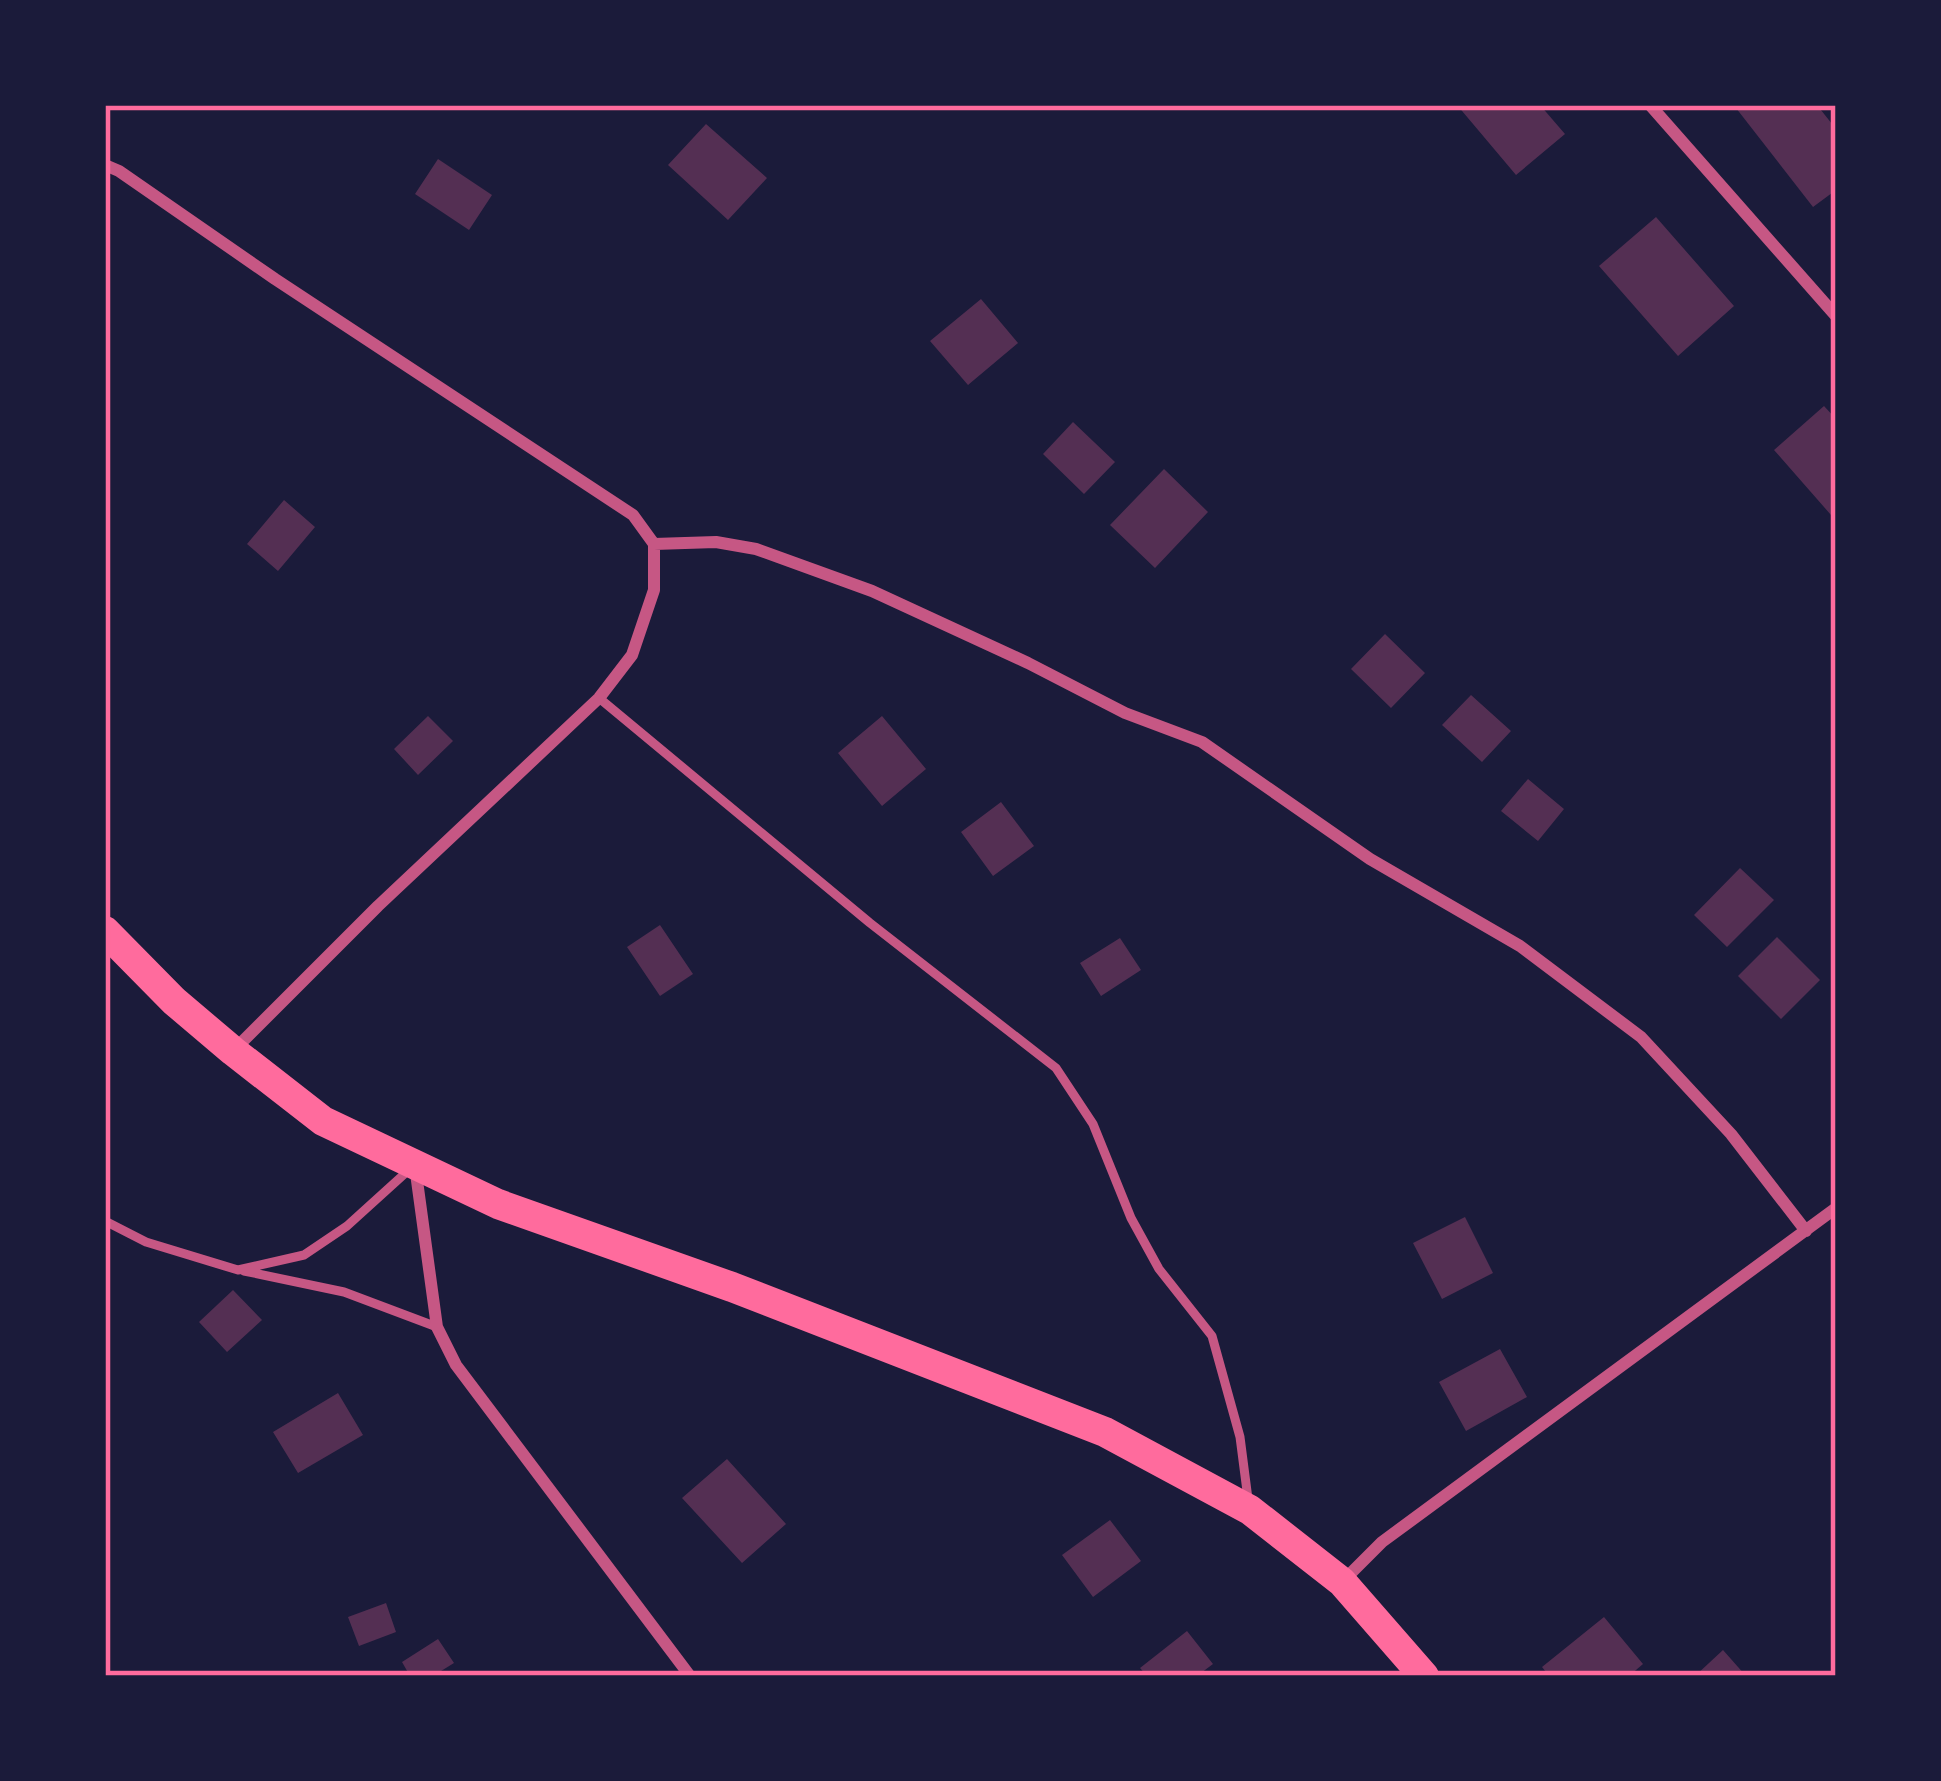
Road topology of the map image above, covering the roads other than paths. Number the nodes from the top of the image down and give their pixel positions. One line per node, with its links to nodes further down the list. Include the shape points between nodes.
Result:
1 (1650, 105): 3 (street)
2 (105, 165): 4 (street, via 633,515)
3 (1836, 316)
4 (654, 544): 5 (street, via 654,590 632,656); 11 (street, via 716,542 795,563 1202,742 1370,859 1520,946 1641,1037 1731,1134)
5 (599, 698): 7 (street); 14 (lane, via 1056,1068 1093,1124 1159,1269 1213,1336)
6 (105, 931): 7 (main road)
7 (233, 1051): 8 (main road, via 323,1121)
8 (415, 1165): 12 (lane, via 304,1255); 13 (street); 14 (main road, via 498,1204 1105,1432)
9 (1836, 1208): 11 (street)
10 (105, 1221): 12 (lane)
11 (1806, 1232): 15 (street, via 1382,1542)
12 (238, 1270): 13 (lane, via 344,1292)
13 (437, 1328): 16 (street, via 500,1427)
14 (1250, 1510): 15 (main road)
15 (1342, 1582): 17 (main road)
16 (690, 1676)
17 (1424, 1676)

